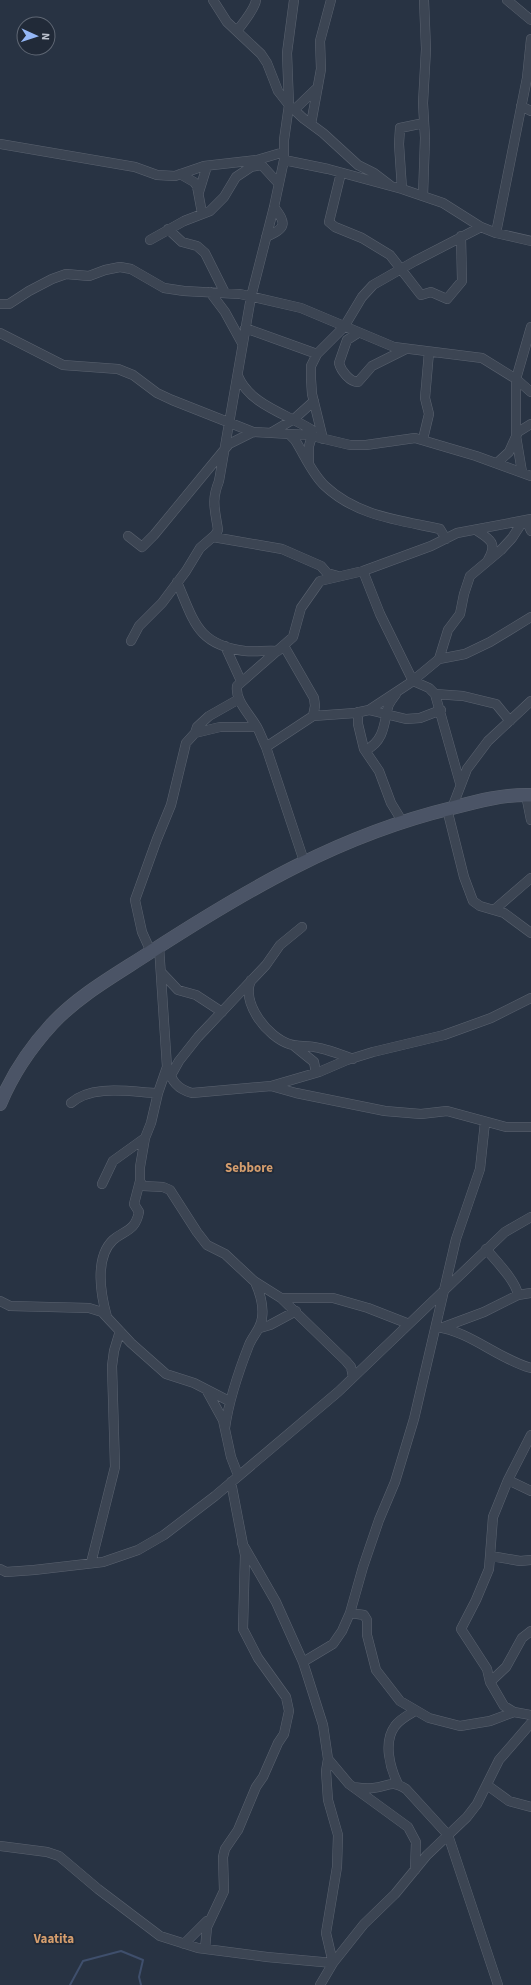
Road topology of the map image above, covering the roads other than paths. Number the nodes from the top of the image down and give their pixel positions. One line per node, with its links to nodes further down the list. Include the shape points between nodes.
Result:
1 (213, 0): 8 (street, via 227,22)
2 (256, 0): 8 (street, via 254,8)
3 (294, 0): 12 (street, via 287,53)
4 (331, 0): 10 (street, via 320,41 321,69)
5 (424, 0): 14 (street)
6 (507, 0): 7 (street)
7 (531, 20)
8 (237, 31): 12 (street, via 261,54 278,91)
9 (531, 39): 11 (street)
10 (318, 88): 12 (street); 15 (street)
11 (521, 106): 13 (street); 31 (street)
12 (292, 107): 15 (street); 17 (street)
13 (531, 111)
14 (424, 123): 24 (street, via 400,128); 26 (street)
15 (311, 124): 23 (street, via 358,165)
16 (0, 144): 21 (street, via 135,167 157,175)
17 (284, 156): 18 (street); 20 (street); 22 (street)
18 (259, 162): 19 (street); 22 (street); 28 (street, via 236,177 218,205)
19 (207, 166): 21 (street); 25 (street)
20 (341, 173): 23 (street); 36 (street, via 329,222 390,255)
21 (180, 174): 25 (street, via 194,182)
22 (279, 184): 27 (street)
23 (391, 186): 24 (street)
24 (402, 189): 26 (street)
25 (199, 192): 28 (street)
26 (423, 196): 29 (street, via 443,203)
27 (274, 207): 33 (street); 33 (street, via 282,218 283,225 281,229)
28 (202, 213): 30 (street)
29 (481, 227): 31 (street); 32 (street)
30 (168, 229): 34 (street); 38 (street, via 182,242 197,246 206,253)
31 (496, 233): 35 (street)
32 (461, 236): 36 (street); 36 (street, via 462,281 447,299 430,292 421,295)
33 (266, 237): 39 (street)
34 (150, 240)
35 (531, 241)
36 (401, 269): 41 (street, via 373,285 362,297)
37 (210, 292): 38 (street); 40 (street, via 164,288 131,269 120,267 90,276 66,274 35,288 9,304); 46 (street, via 225,312)
38 (225, 293): 39 (street)
39 (251, 297): 41 (street, via 302,308); 43 (street)
40 (0, 304)
41 (344, 327): 45 (street); 49 (street)
42 (531, 327): 51 (street)
43 (245, 328): 46 (street); 49 (street)
44 (0, 333): 55 (street, via 63,364 118,369 133,375 157,393)
45 (358, 333): 47 (street); 47 (street, via 348,340 340,363 340,367 355,382 365,376 372,366)
46 (242, 343): 50 (street)
47 (406, 349): 48 (street)
48 (429, 352): 51 (street, via 482,358); 62 (street, via 425,398 429,414)
49 (317, 354): 53 (street, via 311,366)
50 (238, 375): 54 (street, via 250,395); 55 (street)
51 (516, 379): 52 (street); 61 (street)
52 (531, 392)
53 (314, 401): 54 (street); 63 (street)
54 (294, 419): 58 (street); 60 (street, via 312,430)
55 (229, 421): 57 (street); 64 (street)
56 (531, 424): 61 (street, via 521,429)
57 (253, 432): 58 (street); 64 (street)
58 (271, 432): 59 (street)
59 (289, 434): 60 (street); 66 (street)
60 (312, 436): 63 (street); 66 (street)
61 (516, 436): 65 (street, via 509,452); 67 (street)
62 (423, 439): 63 (street, via 401,438 366,445); 65 (street)
63 (324, 440)
64 (224, 449): 72 (street, via 142,547); 73 (street, via 219,481 214,494 218,530)
65 (497, 463): 67 (street)
66 (309, 464): 74 (street, via 324,486 353,506 376,516 440,529)
67 (522, 472): 68 (street)
68 (531, 476)
69 (527, 520): 70 (street); 71 (street); 75 (street)
70 (476, 530): 74 (street, via 457,533); 75 (street, via 493,544)
71 (531, 531)
72 (128, 536)
73 (213, 537): 77 (street, via 282,548 321,566 327,573); 78 (street, via 200,548)
74 (446, 539): 76 (street)
75 (485, 564): 83 (street, via 469,579 460,614 448,630)
76 (363, 571): 77 (street); 85 (street, via 380,614)
77 (338, 576): 82 (street, via 320,581 301,608 294,637)
78 (177, 582): 80 (street, via 162,603 139,626); 81 (street, via 200,630 210,641)
79 (531, 617): 83 (street, via 465,654)
80 (131, 641)
81 (226, 646): 82 (street, via 244,651); 84 (street)
82 (281, 648): 84 (street); 95 (street, via 314,698)
83 (439, 659): 85 (street)
84 (241, 681): 88 (street, via 236,692)
85 (413, 681): 86 (street); 87 (street, via 429,688)
86 (398, 691): 90 (street); 94 (street, via 388,708)
87 (435, 694): 91 (street); 96 (street, via 463,696 496,704)
88 (239, 699): 98 (street); 99 (street, via 209,716 197,727)
89 (531, 701): 96 (street)
90 (369, 710): 92 (street); 94 (street)
91 (441, 710): 94 (street, via 420,718 406,719); 102 (street)
92 (358, 712): 93 (street); 97 (street)
93 (345, 714): 95 (street); 97 (street, via 351,716)
94 (388, 715): 101 (street, via 380,738)
95 (312, 716): 100 (street)
96 (510, 721): 102 (street, via 488,741 467,769)
97 (358, 724): 101 (street)
98 (257, 727): 99 (street, via 220,727); 100 (street)
99 (195, 733): 112 (street, via 186,743 171,805 135,900 142,932)
100 (266, 747): 107 (street)
101 (366, 750): 106 (street, via 379,771 391,803)
102 (460, 784): 104 (street)
103 (528, 795): 104 (main road, via 501,797); 105 (street)
104 (449, 808): 106 (main road); 109 (street, via 464,877 473,901)
105 (531, 820)
106 (402, 821): 107 (main road, via 345,842)
107 (304, 862): 112 (main road)
108 (531, 878): 109 (street)
109 (494, 910): 111 (street, via 504,913)
110 (302, 927): 114 (street, via 280,945)
111 (531, 930)
112 (155, 949): 113 (street); 123 (main road, via 89,992 52,1024)
113 (161, 972): 116 (street, via 178,990 196,995); 119 (street)
114 (252, 979): 116 (street); 117 (street, via 249,992 256,1018 280,1039)
115 (531, 998): 118 (street, via 491,1018 444,1035)
116 (222, 1012): 121 (street, via 186,1052)
117 (293, 1045): 118 (street, via 324,1049); 120 (street, via 314,1062)
118 (353, 1058): 120 (street)
119 (167, 1066): 121 (street); 124 (street)
120 (316, 1073): 122 (street)
121 (170, 1077): 122 (street, via 182,1090 192,1093)
122 (271, 1086): 127 (street, via 362,1107 421,1114 457,1112)
123 (3, 1091): 126 (main road)
124 (158, 1092): 125 (street, via 92,1093); 129 (street)
125 (71, 1103)
126 (0, 1104)
127 (485, 1122): 128 (street, via 506,1127); 135 (street, via 480,1168 456,1239)
128 (531, 1127)
129 (145, 1138): 130 (street); 131 (street, via 113,1161)
130 (140, 1182): 134 (street, via 143,1186 170,1190 207,1245 225,1254); 141 (street, via 134,1204 138,1212 137,1218 131,1228 114,1239 104,1259 103,1303)
131 (102, 1184)
132 (531, 1217): 133 (street, via 505,1232)
133 (486, 1249): 135 (street); 137 (street, via 507,1274 518,1291)
134 (254, 1281): 138 (street); 143 (street, via 260,1293 262,1308)
135 (442, 1293): 142 (street); 144 (street)
136 (531, 1293): 137 (street)
137 (518, 1296): 144 (street, via 484,1312)
138 (281, 1298): 140 (street); 142 (street, via 333,1298)
139 (0, 1302): 141 (street, via 10,1306 89,1308 102,1312)
140 (296, 1311): 143 (street); 146 (street)
141 (107, 1317): 145 (street)
142 (409, 1324): 148 (street)
143 (260, 1328): 151 (street, via 249,1344)
144 (438, 1328): 147 (street, via 462,1336); 163 (street, via 396,1482 367,1554)
145 (120, 1331): 150 (street, via 166,1374 194,1383); 161 (street, via 112,1366 115,1467)
146 (351, 1368): 148 (street); 149 (street)
147 (531, 1368)
148 (361, 1370): 149 (street)
149 (353, 1377): 154 (street)
150 (207, 1391): 151 (street); 152 (street)
151 (229, 1401): 152 (street)
152 (225, 1428): 154 (street)
153 (531, 1435): 155 (street)
154 (238, 1475): 156 (street)
155 (508, 1480): 157 (street); 159 (street, via 493,1517)
156 (231, 1482): 158 (street); 161 (street, via 188,1518 138,1550 120,1558)
157 (531, 1491)
158 (242, 1543): 165 (street, via 276,1602); 179 (street, via 245,1555 243,1628 258,1658 286,1697 289,1711 284,1734 256,1787 238,1830 225,1849 224,1891)
159 (491, 1556): 160 (street, via 520,1561); 166 (street, via 484,1583 461,1629 487,1669)
160 (531, 1560)
161 (91, 1563): 162 (street, via 6,1572)
162 (0, 1569)
163 (350, 1613): 165 (street, via 333,1644); 167 (street, via 364,1615 376,1670 400,1701)
164 (531, 1630): 166 (street, via 522,1638 506,1667)
165 (303, 1662): 171 (street, via 323,1725)
166 (490, 1682): 168 (street, via 504,1706)
167 (415, 1711): 168 (street, via 429,1718 460,1726 490,1721); 172 (street, via 401,1720 392,1732 389,1760)
168 (514, 1712): 169 (street)
169 (531, 1715)
170 (531, 1723): 173 (street, via 499,1760)
171 (328, 1759): 174 (street); 182 (street, via 328,1800 338,1835 337,1867 326,1934)
172 (398, 1784): 174 (street, via 374,1788); 176 (street, via 406,1789)
173 (487, 1785): 175 (street, via 509,1802); 176 (street, via 467,1818)
174 (353, 1787): 178 (street, via 408,1827 416,1842)
175 (531, 1807)
176 (448, 1835): 178 (street); 184 (street)
177 (0, 1846): 180 (street, via 59,1856 160,1936)
178 (415, 1870): 182 (street, via 396,1894 364,1924)
179 (211, 1918): 180 (street); 181 (street, via 206,1933)
180 (184, 1944): 181 (street)
181 (206, 1949): 182 (street, via 267,1958)
182 (333, 1963): 183 (street)
183 (320, 1985)
184 (498, 1985)

